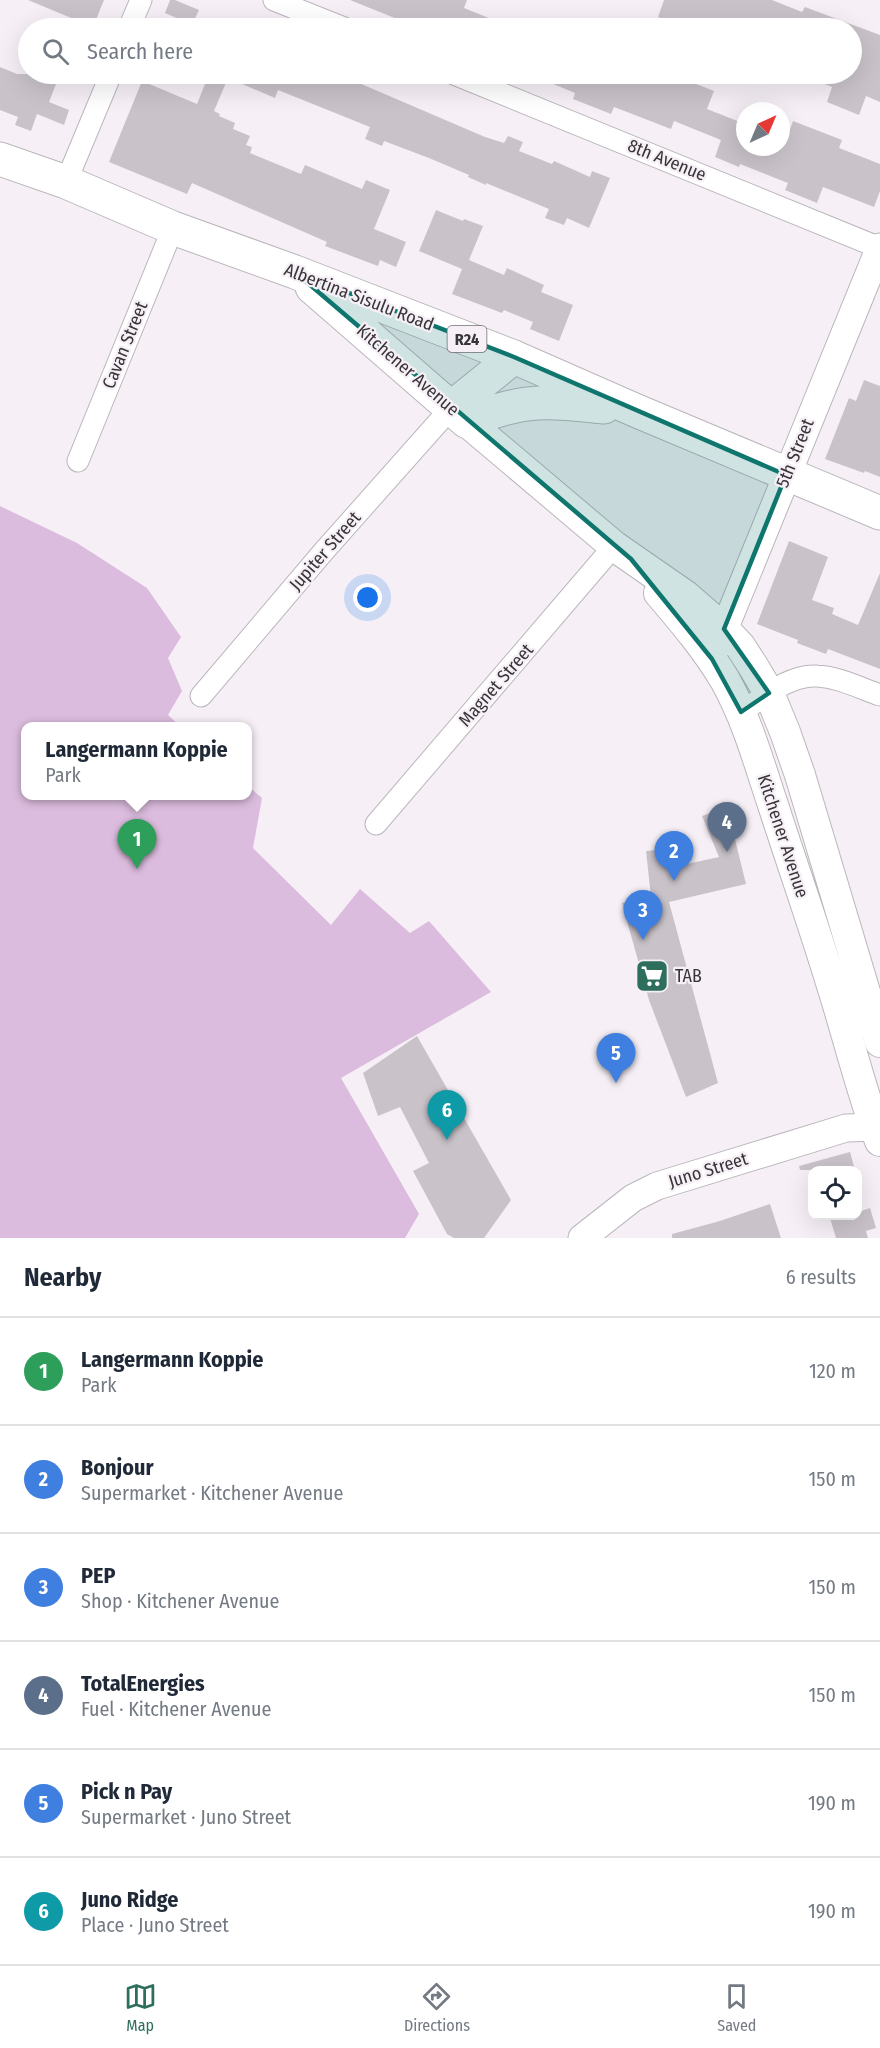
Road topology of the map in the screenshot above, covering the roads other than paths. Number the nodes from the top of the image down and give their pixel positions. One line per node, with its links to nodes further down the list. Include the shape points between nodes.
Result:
1 (141, 0): 3 (street)
2 (274, 0): 4 (street)
3 (133, 18)
4 (319, 18)
5 (107, 84): 8 (street)
6 (479, 84): 10 (street, 8th Avenue)
7 (0, 159): 8 (main road, Albertina Sisulu Road / R24)
8 (66, 182): 9 (main road, Albertina Sisulu Road / R24)
9 (173, 228): 11 (main road, Albertina Sisulu Road / R24); 15 (street, Cavan Street)
10 (880, 247): 16 (street, 5th Street)
11 (295, 272): 12 (main road, Albertina Sisulu Road / R24); 14 (main road, Kitchener Avenue / R24)
12 (514, 357): 13 (main road, Albertina Sisulu Road / R24); 14 (main road)
13 (637, 411): 14 (main road, Kitchener Avenue / R24, via 538,403); 16 (main road, Albertina Sisulu Road / R24)
14 (458, 414): 18 (main road, Kitchener Avenue); 23 (street, Jupiter Street, via 332,542)
15 (78, 461)
16 (786, 475): 17 (main road, Albertina Sisulu Road / R24); 19 (street, 5th Street)
17 (880, 513)
18 (622, 553): 19 (main road, Kitchener Avenue, via 686,596); 20 (main road, Kitchener Avenue); 25 (street, Magnet Street)
19 (724, 629): 20 (street, 5th Street); 21 (main road, Kitchener Avenue)
20 (712, 659): 24 (main road, Kitchener Avenue)
21 (769, 693): 22 (street, via 802,677 817,676); 24 (street); 26 (main road, Kitchener Avenue, via 800,775)
22 (880, 695)
23 (201, 696)
24 (741, 712): 29 (main road, Kitchener Avenue)
25 (376, 824)
26 (858, 969): 27 (main road); 28 (main road, Kitchener Avenue)
27 (880, 990)
28 (880, 1042)
29 (877, 1122): 30 (street, Juno Street, via 657,1186 633,1198)
30 (582, 1238)

